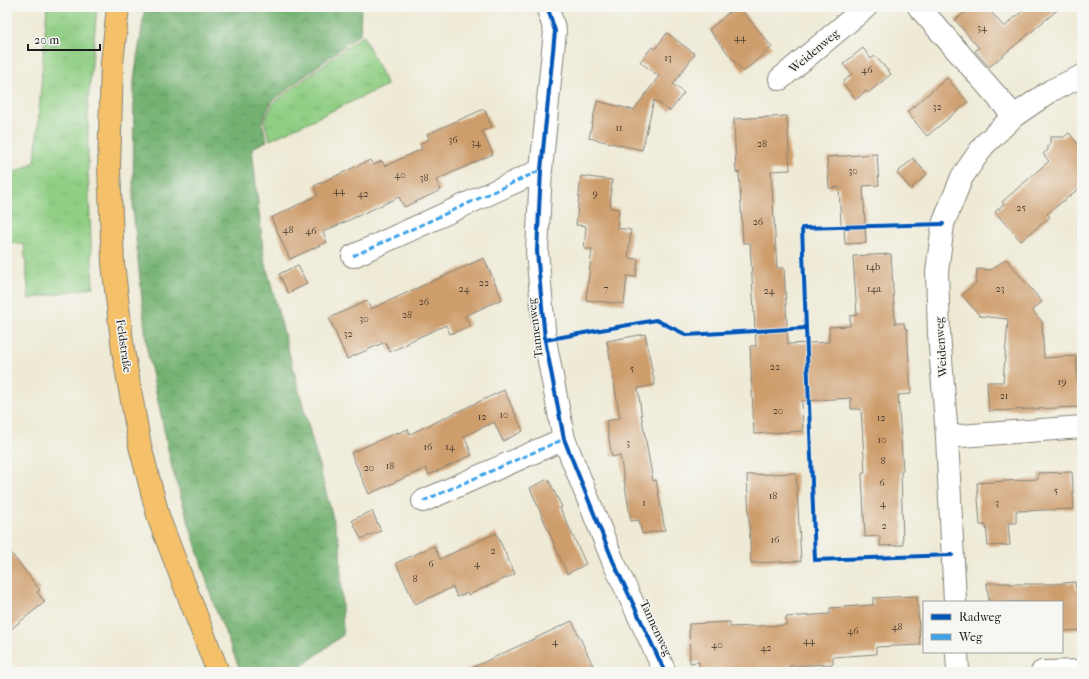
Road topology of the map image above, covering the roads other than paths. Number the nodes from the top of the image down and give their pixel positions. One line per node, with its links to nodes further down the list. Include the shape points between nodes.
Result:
1 (118, 7): 17 (main road, Feldstraße, via 112,63 109,168 113,263 123,350 140,446 159,519)
2 (866, 7): 6 (street, Weidenweg)
3 (919, 7): 7 (street)
4 (548, 9): 8 (street, Tannenweg, via 555,31)
5 (1082, 76): 7 (street, Weidenweg, via 1052,90)
6 (780, 79)
7 (1014, 116): 11 (street, Weidenweg, via 984,145 962,177 943,224 937,272)
8 (541, 170): 9 (street); 12 (street, Tannenweg, via 537,251 544,332)
9 (353, 256)
10 (1082, 427): 11 (street)
11 (947, 437): 14 (street, Weidenweg)
12 (564, 439): 13 (street); 18 (street, Tannenweg, via 613,561)
13 (423, 501)
14 (955, 601)
15 (957, 653): 19 (street)
16 (1071, 671): 20 (street)
17 (218, 672)
18 (665, 672)
19 (958, 672)
20 (1042, 672)

